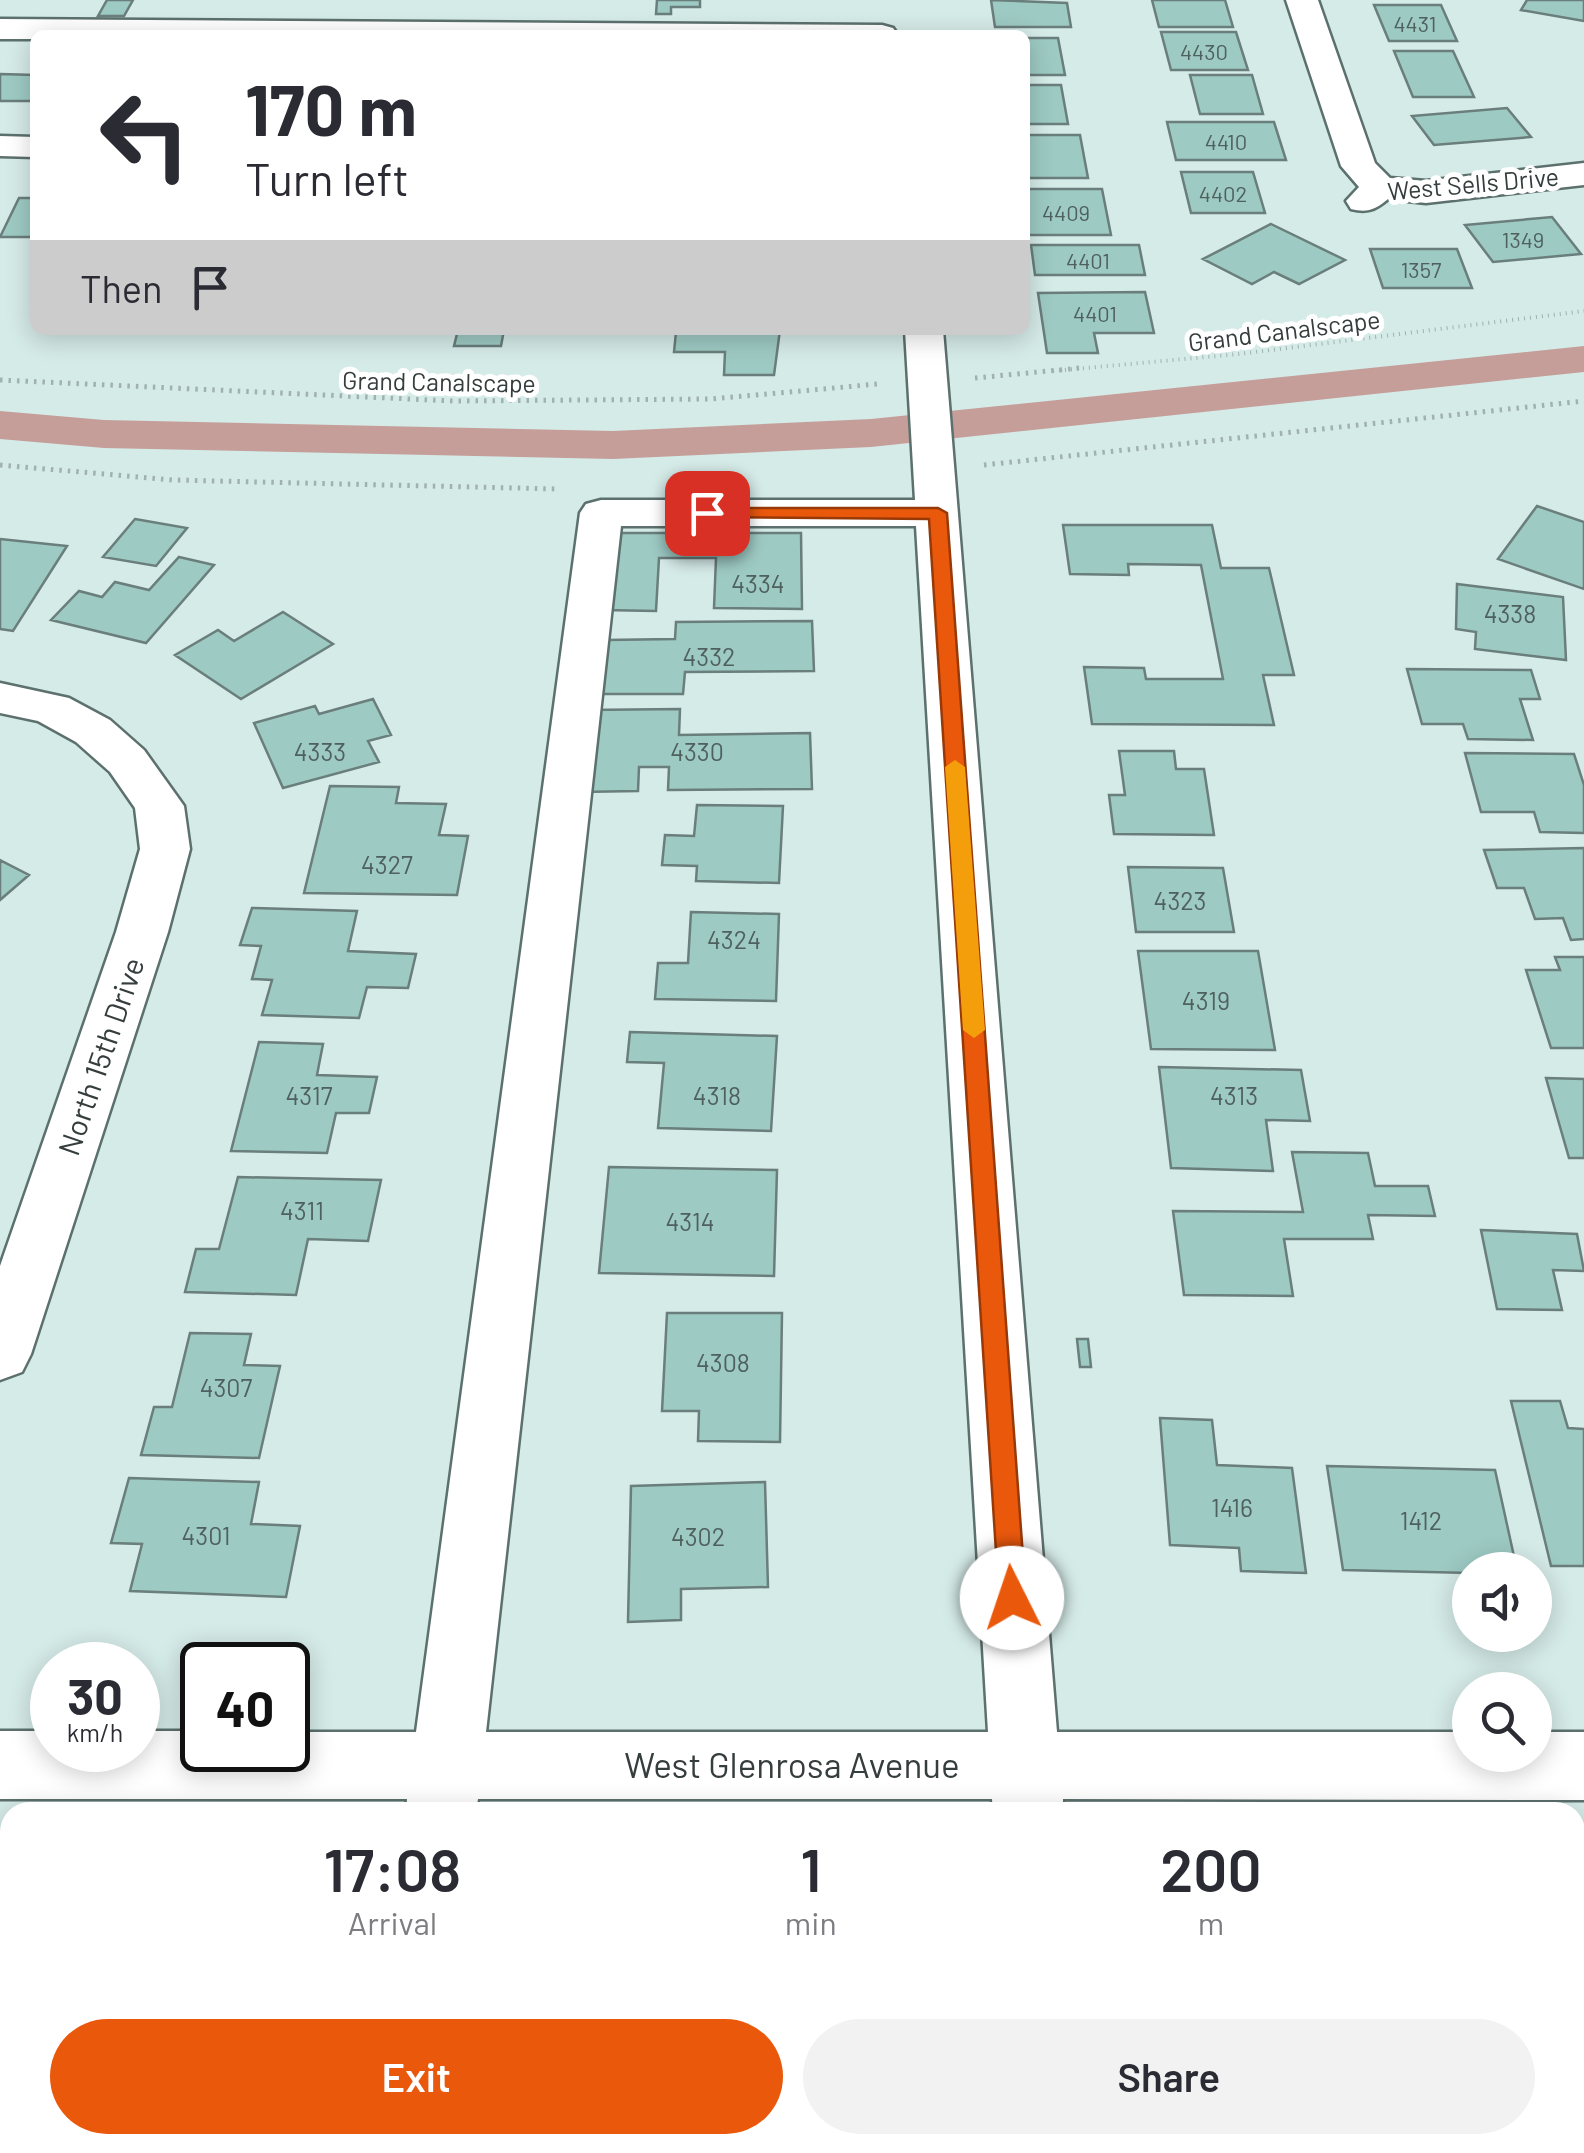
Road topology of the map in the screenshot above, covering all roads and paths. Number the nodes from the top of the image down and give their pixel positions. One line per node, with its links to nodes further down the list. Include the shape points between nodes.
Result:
1 (1302, 0): 6 (street, West Sells Drive, via 1372,194)
2 (899, 28): 3 (street)
3 (0, 29)
4 (0, 146): 5 (street)
5 (30, 147)
6 (1584, 174)
7 (1584, 311): 9 (path, Grand Canalscape)
8 (924, 335): 14 (street, via 927,395)
9 (987, 378)
10 (0, 380): 11 (path, Grand Canalscape, via 453,401 711,399)
11 (878, 384)
12 (1584, 401): 14 (path)
13 (0, 465): 15 (path, via 173,480)
14 (950, 480): 20 (street); 21 (street, via 601,513)
15 (573, 489)
16 (0, 698): 17 (street, North 15th Drive, via 52,709 93,731 126,761 159,806 164,849)
17 (0, 1354)
18 (0, 1765): 21 (street, West Glenrosa Avenue)
19 (1584, 1766): 20 (street, West Glenrosa Avenue)
20 (1026, 1788): 21 (street, West Glenrosa Avenue)
21 (444, 1789)

